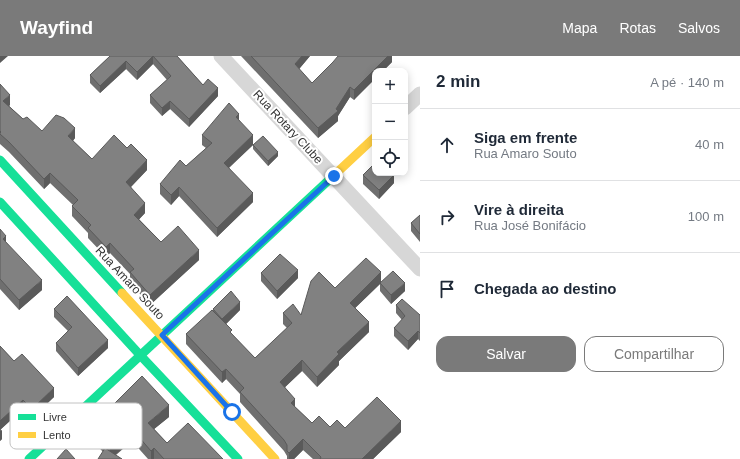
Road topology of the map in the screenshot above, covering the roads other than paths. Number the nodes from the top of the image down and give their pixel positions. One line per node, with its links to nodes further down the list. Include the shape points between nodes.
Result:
1 (221, 56): 6 (street, Rua Rotary Clube)
2 (420, 94): 3 (street)
3 (408, 105)
4 (372, 140): 6 (street)
5 (0, 160): 9 (street, Rua Amaro Souto)
6 (334, 176): 8 (street, Rua Rotary Clube); 9 (street)
7 (0, 202): 10 (street)
8 (420, 269)
9 (162, 335): 10 (street); 15 (street, Rua Amaro Souto)
10 (140, 355): 11 (street); 14 (street)
11 (89, 403)
12 (40, 449): 13 (street)
13 (29, 459)
14 (238, 459)
15 (275, 459)

